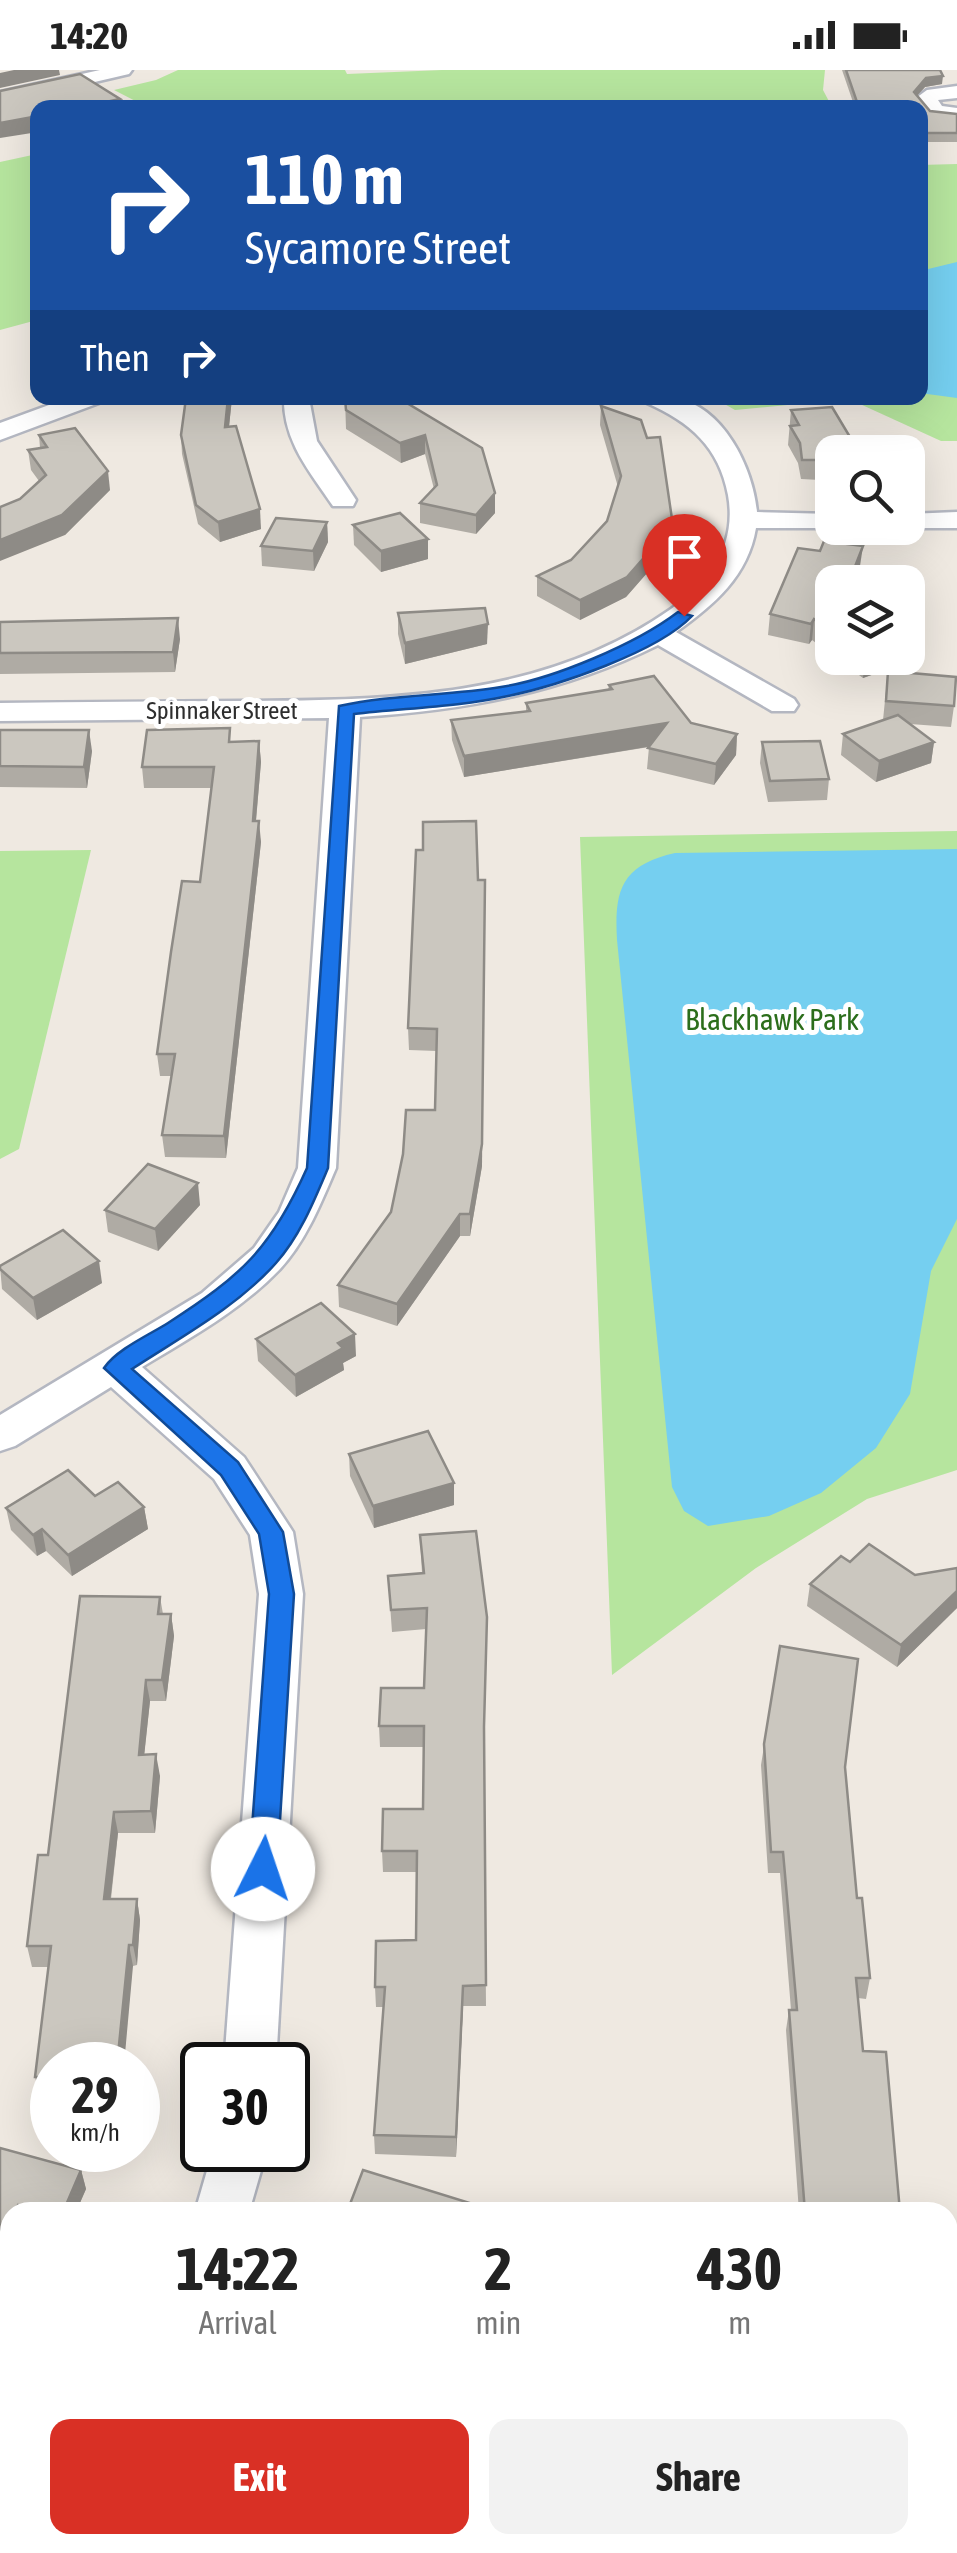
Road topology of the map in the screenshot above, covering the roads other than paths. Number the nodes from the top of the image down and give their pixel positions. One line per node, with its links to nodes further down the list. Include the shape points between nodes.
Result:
1 (122, 70): 3 (street)
2 (957, 92): 4 (street)
3 (0, 98)
4 (927, 100)
5 (928, 101): 6 (street, via 936,112)
6 (957, 114)
7 (71, 405): 10 (street)
8 (296, 405): 11 (street, via 306,448)
9 (674, 405): 12 (street, via 718,435 738,478)
10 (0, 432)
11 (343, 500)
12 (747, 520): 15 (street); 16 (street, Spinnaker Street, via 718,586)
13 (957, 520): 14 (street)
14 (925, 521)
15 (815, 522)
16 (659, 634): 17 (street); 18 (street, Spinnaker Street, via 507,692)
17 (784, 705)
18 (345, 709): 19 (street, Spinnaker Street); 20 (street, via 317,1168 268,1258 216,1303)
19 (0, 712)
20 (116, 1368): 21 (street); 22 (street, via 230,1468 271,1532 282,1594)
21 (0, 1436)
22 (252, 2042)
23 (234, 2172): 24 (street)
24 (225, 2202)

